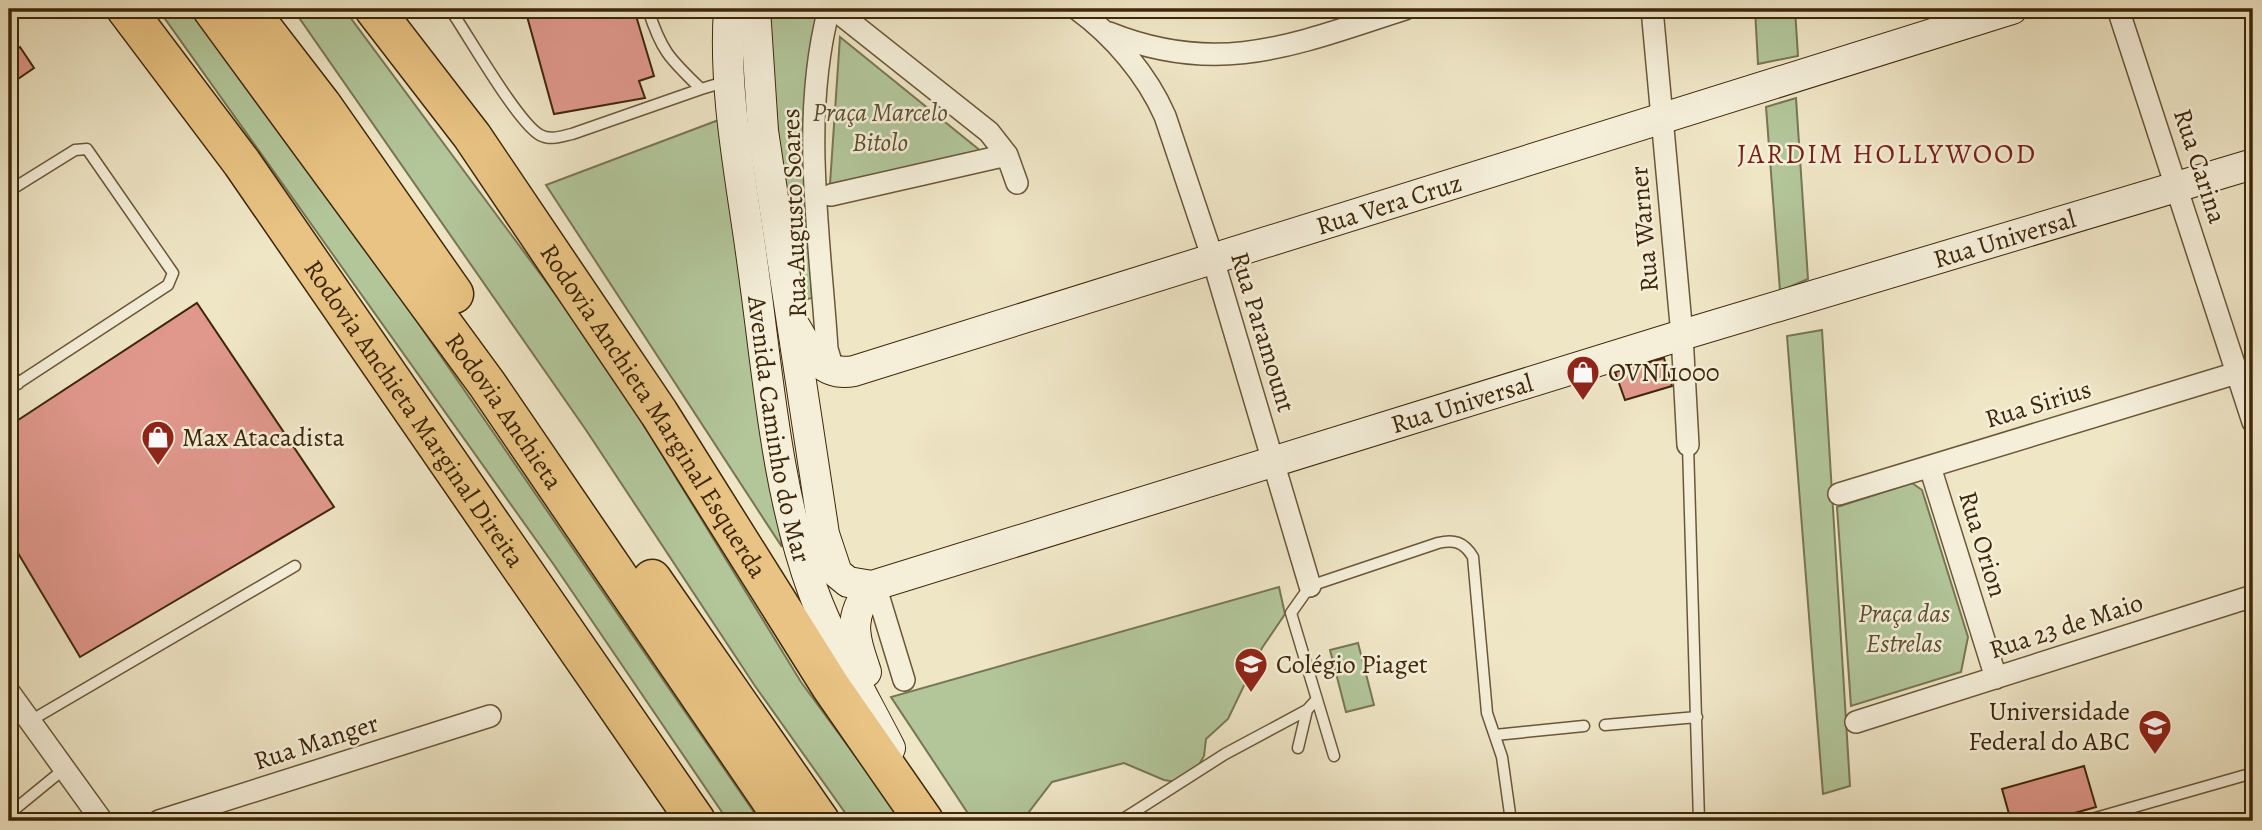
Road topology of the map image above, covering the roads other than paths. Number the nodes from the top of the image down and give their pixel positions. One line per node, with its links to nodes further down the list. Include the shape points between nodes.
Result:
1 (100, 9): 20 (highway, via 139,54)
2 (126, 9): 20 (highway, Rodovia Anchieta Marginal Direita)
3 (212, 9): 66 (highway, Rodovia Anchieta, via 487,384)
4 (248, 9): 67 (highway, Rodovia Anchieta, via 322,105)
5 (374, 9): 68 (highway, Rodovia Anchieta Marginal Esquerda, via 472,136 659,414 831,687)
6 (648, 9): 18 (lane, via 659,43 672,62)
7 (729, 9): 18 (street, Avenida Caminho do Mar)
8 (755, 9): 29 (street, Avenida Caminho do Mar, via 763,131)
9 (832, 9): 22 (street, via 978,123); 33 (street, Rua Augusto Soares, via 819,74 816,163 827,349)
10 (1077, 9): 16 (street, Rua Paramount)
11 (1405, 9): 17 (street, via 1263,52 1193,55)
12 (1652, 9): 21 (street, Rua Warner)
13 (2012, 9): 21 (street, Rua Vera Cruz)
14 (2118, 9): 25 (street, Rua Carina)
15 (452, 12): 18 (lane, via 514,107 540,135 572,134)
16 (1104, 31): 17 (street); 19 (street, Rua Paramount)
17 (1153, 48): 19 (street, Rua Paramount)
18 (715, 85): 58 (street, Avenida Caminho do Mar, via 793,520 824,618)
19 (1156, 96): 28 (street, Rua Paramount)
20 (201, 109): 65 (highway, Rodovia Anchieta Marginal Direita)
21 (1662, 117): 28 (street, Rua Vera Cruz); 30 (street, Rua Warner)
22 (1007, 155): 24 (street); 27 (street)
23 (2253, 164): 25 (street, Rua Universal)
24 (1017, 183)
25 (2178, 187): 30 (street, Rua Universal); 32 (street, Rua Carina)
26 (9, 191): 34 (lane, via 75,150 87,149 173,273 168,285)
27 (831, 195)
28 (1212, 256): 33 (street, Rua Vera Cruz, via 854,371); 38 (street, Rua Paramount)
29 (789, 316): 33 (street, via 813,357); 36 (street, Avenida Caminho do Mar)
30 (1682, 335): 37 (street, Rua Warner); 38 (street, Rua Universal)
31 (9, 369): 34 (lane)
32 (2245, 371): 35 (street, Rua Carina); 39 (street, Rua Sirius)
33 (834, 372): 36 (street, via 818,395)
34 (13, 387)
35 (2253, 422)
36 (807, 427): 42 (street, Avenida Caminho do Mar, via 830,559 848,582)
37 (1688, 445): 51 (lane)
38 (1273, 461): 42 (street, Rua Universal); 43 (street, Rua Paramount)
39 (1930, 467): 40 (street, Rua Sirius); 45 (street, Rua Orion)
40 (1839, 494)
41 (295, 566): 52 (lane)
42 (873, 585): 46 (street); 58 (street, via 855,613 856,642)
43 (1310, 586): 48 (lane, via 1291,613); 56 (lane, via 1446,541 1468,548 1475,569 1487,713)
44 (2253, 596): 45 (street, Rua 23 de Maio)
45 (1996, 678): 53 (street, Rua 23 de Maio)
46 (904, 680)
47 (9, 692): 52 (street)
48 (1317, 699): 49 (lane); 59 (lane)
49 (1307, 710): 57 (lane); 69 (lane, via 1225,754)
50 (490, 716): 64 (street, Rua Manger)
51 (1697, 717): 54 (lane); 71 (lane)
52 (30, 721): 60 (street)
53 (1856, 722)
54 (1605, 725)
55 (1584, 726): 56 (lane)
56 (1495, 735): 70 (lane, via 1507,780)
57 (1298, 748)
58 (891, 749): 68 (street, Avenida Caminho do Mar)
59 (1334, 756)
60 (64, 769): 62 (lane); 63 (street)
61 (2253, 773): 72 (lane)
62 (9, 814)
63 (102, 821)
64 (159, 821)
65 (696, 821)
66 (785, 821)
67 (820, 821)
68 (924, 821)
69 (1120, 821)
70 (1511, 821)
71 (1699, 821)
72 (2085, 821)

